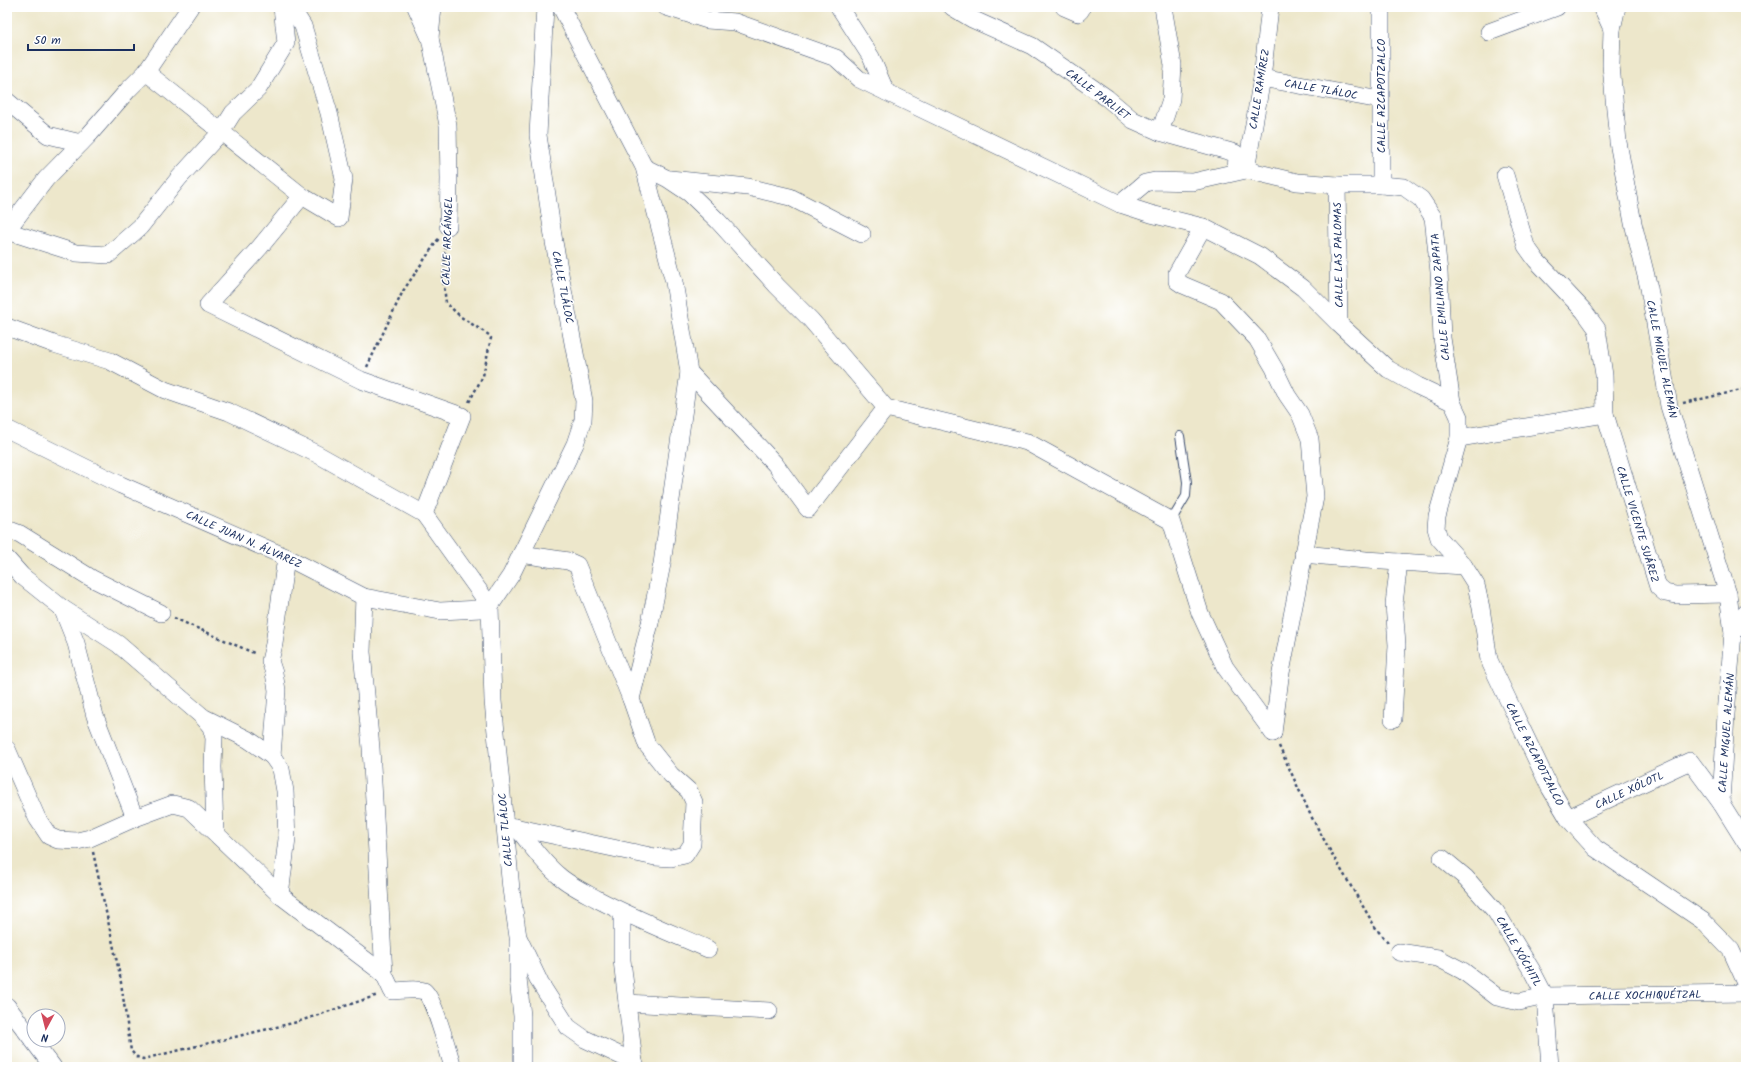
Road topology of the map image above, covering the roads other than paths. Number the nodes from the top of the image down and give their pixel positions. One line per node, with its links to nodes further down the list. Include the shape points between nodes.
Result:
1 (190, 7): 22 (street)
2 (282, 7): 27 (street, via 286,43 258,89 233,113)
3 (292, 7): 36 (street, via 303,26 329,113 344,179 339,218)
4 (416, 7): 21 (street)
5 (433, 7): 21 (street, CALLE ARCÁNGEL)
6 (545, 7): 55 (street, CALLE TLÁLOC, via 538,135 554,242 584,401 583,420 575,444)
7 (560, 7): 30 (street)
8 (666, 7): 24 (street, via 707,20 735,22 836,58 859,79)
9 (839, 7): 24 (street, via 871,57)
10 (952, 7): 28 (street, CALLE PARLIET, via 972,19 1032,46 1108,98 1133,120)
11 (1064, 7): 12 (street, via 1078,13 1081,10)
12 (1078, 7)
13 (1163, 7): 28 (street, via 1173,65 1171,99)
14 (1270, 7): 23 (street, CALLE RAMÍREZ)
15 (1380, 7): 25 (street, CALLE AZCAPOTZALCO)
16 (1553, 7): 20 (street)
17 (1602, 7): 19 (street)
18 (1617, 7): 19 (street, CALLE MIGUEL ALEMÁN)
19 (1612, 29): 61 (street, CALLE MIGUEL ALEMÁN, via 1611,65 1618,142 1633,223 1649,288 1669,406)
20 (1489, 32)
21 (430, 38): 38 (street, CALLE ARCÁNGEL, via 448,124)
22 (146, 72): 27 (street); 29 (street)
23 (1262, 78): 25 (street, CALLE TLÁLOC); 31 (street, CALLE RAMÍREZ)
24 (886, 92): 37 (street)
25 (1380, 100): 35 (street, CALLE AZCAPOTZALCO)
26 (7, 101): 29 (street, via 48,135)
27 (221, 132): 36 (street); 40 (street, via 179,178 140,227 108,255 76,253)
28 (1160, 132): 31 (street, CALLE PARLIET, via 1235,153)
29 (81, 143): 40 (street, via 46,180)
30 (644, 167): 33 (street); 44 (street, via 674,282)
31 (1241, 171): 34 (street, via 1297,182); 37 (street, via 1193,182 1145,183)
32 (1505, 175): 47 (street, CALLE VICENTE SUÁREZ, via 1526,246 1597,329 1604,375)
33 (668, 179): 41 (street, via 748,187 790,197); 46 (street, via 689,193 718,221 776,286 811,320)
34 (1337, 185): 35 (street); 42 (street, CALLE LAS PALOMAS)
35 (1381, 185): 45 (street, CALLE EMILIANO ZAPATA, via 1404,187 1421,199 1433,217 1442,338)
36 (302, 196): 52 (street, via 208,305 361,380 462,416)
37 (1120, 204): 39 (street)
38 (448, 226)
39 (1203, 227): 42 (street, via 1260,256 1304,288); 56 (street, via 1177,273 1177,281 1222,301 1241,321 1257,339 1300,414 1310,440 1315,497)
40 (7, 230)
41 (862, 234)
42 (1339, 324): 45 (street, via 1388,369)
43 (7, 327): 52 (street, via 110,361 165,390 229,412 317,454)
44 (689, 372): 46 (street, via 775,464 808,510); 68 (street, via 662,564)
45 (1452, 402): 50 (street, CALLE EMILIANO ZAPATA, via 1459,417)
46 (886, 408): 53 (street, via 1027,442)
47 (1605, 414): 50 (street); 61 (street, CALLE VICENTE SUÁREZ, via 1658,587 1665,593 1676,595)
48 (7, 429): 57 (street, CALLE JUAN N. ÁLVAREZ, via 121,485)
49 (1180, 436): 53 (lane, via 1187,482 1186,496)
50 (1459, 438): 51 (street, CALLE EMILIANO ZAPATA)
51 (1453, 464): 60 (street, CALLE AZCAPOTZALCO, via 1437,516 1436,528 1439,538)
52 (424, 514): 63 (street)
53 (1171, 521): 56 (street, via 1200,613 1212,640 1225,667 1273,733 1280,678)
54 (7, 529): 65 (street, via 20,534 91,578)
55 (522, 554): 63 (street, CALLE TLÁLOC, via 511,576); 68 (street, via 568,561 577,565)
56 (1304, 554): 59 (street)
57 (286, 557): 62 (street, CALLE JUAN N. ÁLVAREZ); 72 (street, via 270,661 277,690)
58 (7, 559): 64 (street, via 22,576)
59 (1399, 562): 60 (street); 70 (street, via 1394,604 1397,645)
60 (1464, 566): 75 (street, CALLE AZCAPOTZALCO, via 1476,585 1489,660 1550,788)
61 (1728, 594): 67 (street, CALLE MIGUEL ALEMÁN)
62 (364, 597): 63 (street, CALLE JUAN N. ÁLVAREZ, via 440,611 481,609); 85 (street, via 362,652 371,748)
63 (490, 606): 76 (street, CALLE TLÁLOC, via 493,701)
64 (62, 608): 69 (street, via 118,644); 74 (street, via 76,643 95,716)
65 (160, 613)
66 (1746, 613): 67 (street)
67 (1733, 633): 73 (street, CALLE MIGUEL ALEMÁN)
68 (631, 699): 76 (street, via 647,745 671,775 689,791 694,802 692,844 685,856 656,857)
69 (203, 717): 72 (street, via 249,740); 77 (street, via 211,727 214,738)
70 (1394, 718)
71 (7, 749): 74 (street, via 37,818 49,836 58,840 77,841 90,838)
72 (272, 756): 80 (street, via 281,769 285,791 287,839)
73 (1721, 803): 75 (street, CALLE XÓLOTL, via 1690,761); 78 (street)
74 (135, 818): 77 (street, via 173,804 181,805 189,808)
75 (1568, 818): 86 (street, CALLE AZCAPOTZALCO, via 1595,848 1703,920 1731,950)
76 (510, 826): 81 (street, via 530,843 540,858 559,876); 82 (street, CALLE TLÁLOC, via 511,889)
77 (215, 830): 80 (street)
78 (1746, 843)
79 (1442, 858): 88 (street, CALLE XÓCHITL, via 1466,878 1496,912)
80 (280, 895): 85 (street)
81 (622, 912): 83 (street); 89 (street, CALLE TLÁLOC, via 622,960)
82 (518, 937): 92 (street, CALLE TLÁLOC, via 540,983 568,1027 585,1040); 95 (street)
83 (708, 949)
84 (1399, 952): 88 (street, CALLE XOCHIQUÉTZAL, via 1438,958 1463,971 1497,996 1519,1002)
85 (384, 974): 94 (street, via 392,991 425,992 438,1020)
86 (1746, 983)
87 (1746, 993): 88 (street, CALLE XOCHIQUÉTZAL)
88 (1545, 996): 96 (street, CALLE XÓCHITL)
89 (627, 1003): 91 (street); 92 (street, CALLE TLÁLOC)
90 (7, 1006): 93 (street)
91 (769, 1011)
92 (635, 1064)
93 (53, 1067)
94 (453, 1067)
95 (522, 1067)
96 (1550, 1067)

